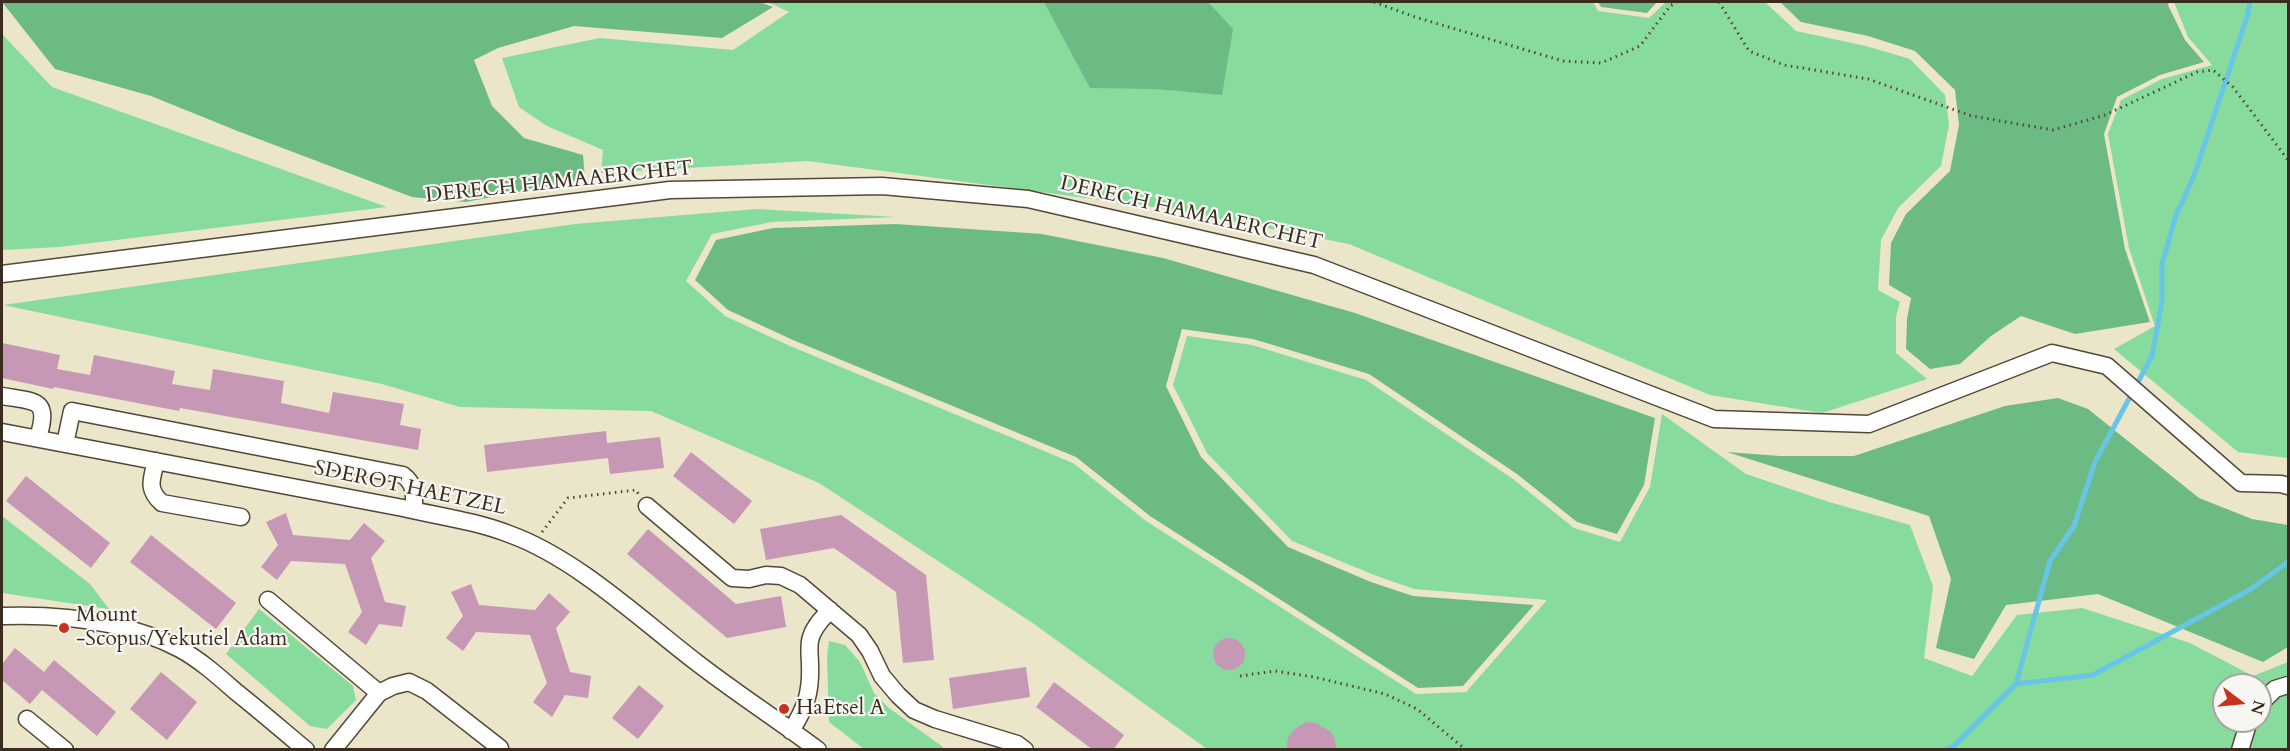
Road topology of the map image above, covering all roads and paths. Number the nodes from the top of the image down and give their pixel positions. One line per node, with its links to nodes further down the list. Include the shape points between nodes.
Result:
1 (1374, 2): 2 (path, via 1563,61 1601,63 1640,46)
2 (1677, 2)
3 (1719, 2): 4 (path, via 1749,51 1775,62 1868,79 1972,116 2053,130 2105,115 2197,72 2213,70 2234,87)
4 (2289, 160)
5 (2, 274): 11 (street, DERECH HAMAAERCHET, via 670,190 882,186 1028,199 1314,265 1714,419 1869,424 2052,353 2107,366 2241,483)
6 (2, 396): 8 (street, via 33,402 42,408 44,418)
7 (2, 432): 8 (street, SDEROT HAETZEL)
8 (38, 438): 9 (street, SDEROT HAETZEL)
9 (65, 444): 10 (street, SDEROT HAETZEL); 13 (street, via 72,411 403,475 414,489)
10 (156, 461): 13 (street, SDEROT HAETZEL); 14 (street, via 151,485 153,495 162,503)
11 (2289, 486)
12 (647, 506): 15 (path, via 636,490 568,498); 17 (street, via 732,578 781,576 800,585)
13 (414, 510): 15 (street, SDEROT HAETZEL, via 465,521)
14 (241, 517)
15 (533, 544): 24 (street, SDEROT HAETZEL, via 582,574)
16 (268, 600): 22 (street)
17 (830, 610): 24 (street, via 809,640 809,697); 31 (street, via 859,635 882,676 914,710)
18 (2, 616): 28 (street, via 115,626 182,650)
19 (1240, 676): 32 (path, via 1275,671 1385,694 1417,709)
20 (2289, 685): 21 (street)
21 (2272, 692)
22 (379, 693): 26 (street, via 409,682 427,691); 29 (street)
23 (27, 719): 27 (street)
24 (791, 730): 30 (street, SDEROT HAETZEL)
25 (2245, 733): 33 (street)
26 (500, 748)
27 (65, 750)
28 (306, 750)
29 (333, 750)
30 (818, 750)
31 (1025, 750)
32 (1466, 750)
33 (2240, 750)

